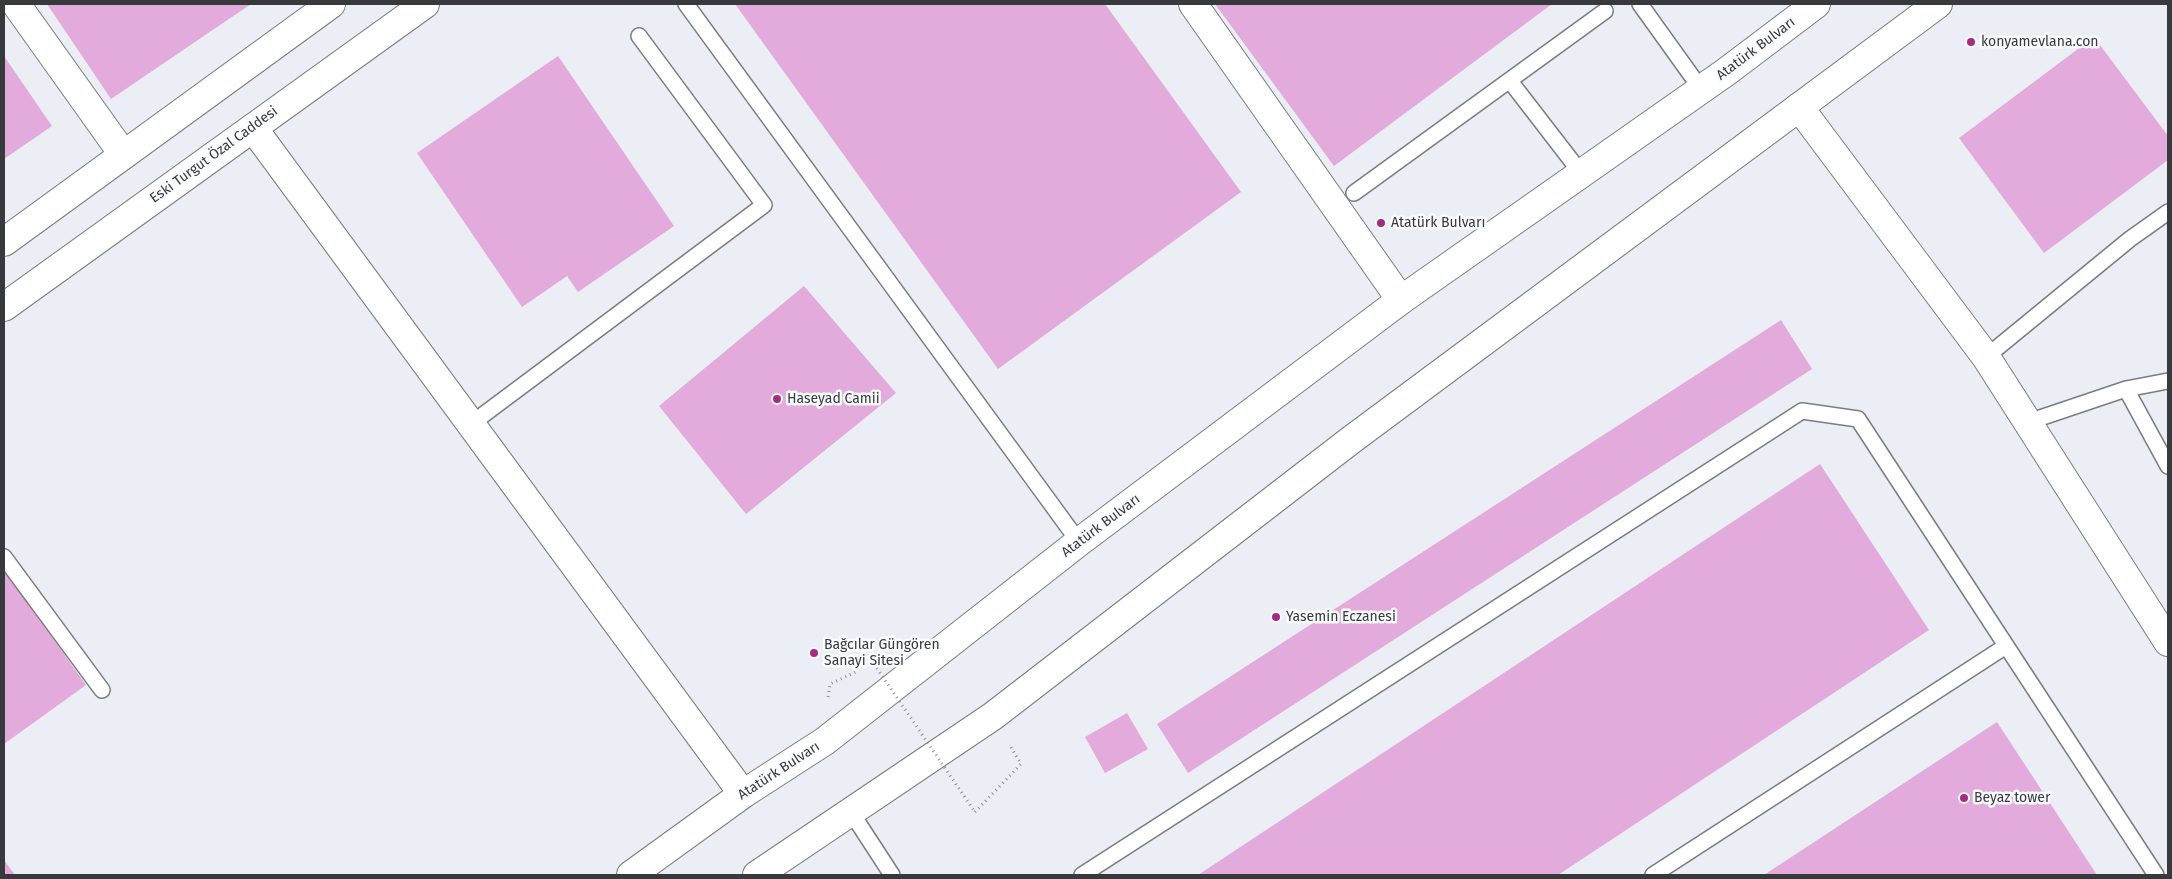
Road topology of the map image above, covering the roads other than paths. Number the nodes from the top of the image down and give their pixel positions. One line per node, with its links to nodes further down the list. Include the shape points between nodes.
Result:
1 (16, 4): 15 (street)
2 (331, 4): 15 (street)
3 (425, 4): 14 (street, Eski Turgut Özal Caddesi)
4 (686, 4): 28 (lane)
5 (1192, 4): 20 (street)
6 (1640, 4): 12 (lane)
7 (1816, 4): 12 (street, Atatürk Bulvarı)
8 (1938, 4): 13 (street)
9 (1605, 11): 11 (lane)
10 (640, 36): 26 (lane, via 764,205)
11 (1510, 81): 16 (lane); 17 (lane)
12 (1701, 90): 16 (street, Atatürk Bulvarı)
13 (1799, 107): 22 (street); 34 (street, via 1351,440 993,716)
14 (253, 128): 21 (street, Eski Turgut Özal Caddesi); 26 (street)
15 (123, 154): 19 (street)
16 (1581, 173): 20 (street, Atatürk Bulvarı)
17 (1354, 193)
18 (2168, 212): 22 (lane)
19 (4, 242)
20 (1401, 300): 28 (street, Atatürk Bulvarı)
21 (4, 307)
22 (1986, 357): 25 (street)
23 (2168, 382): 24 (lane)
24 (2126, 389): 25 (lane); 27 (lane)
25 (2028, 422): 30 (street)
26 (471, 424): 33 (street)
27 (2168, 466)
28 (1079, 542): 33 (street, Atatürk Bulvarı, via 825,741)
29 (4, 557): 32 (lane)
30 (2168, 642)
31 (2006, 646): 38 (lane, via 1858,419 1802,411); 39 (lane); 40 (lane)
32 (102, 690)
33 (744, 794): 35 (street, Atatürk Bulvarı)
34 (851, 812): 36 (street); 37 (lane)
35 (632, 875)
36 (757, 875)
37 (892, 875)
38 (1082, 875)
39 (1653, 875)
40 (2156, 875)

